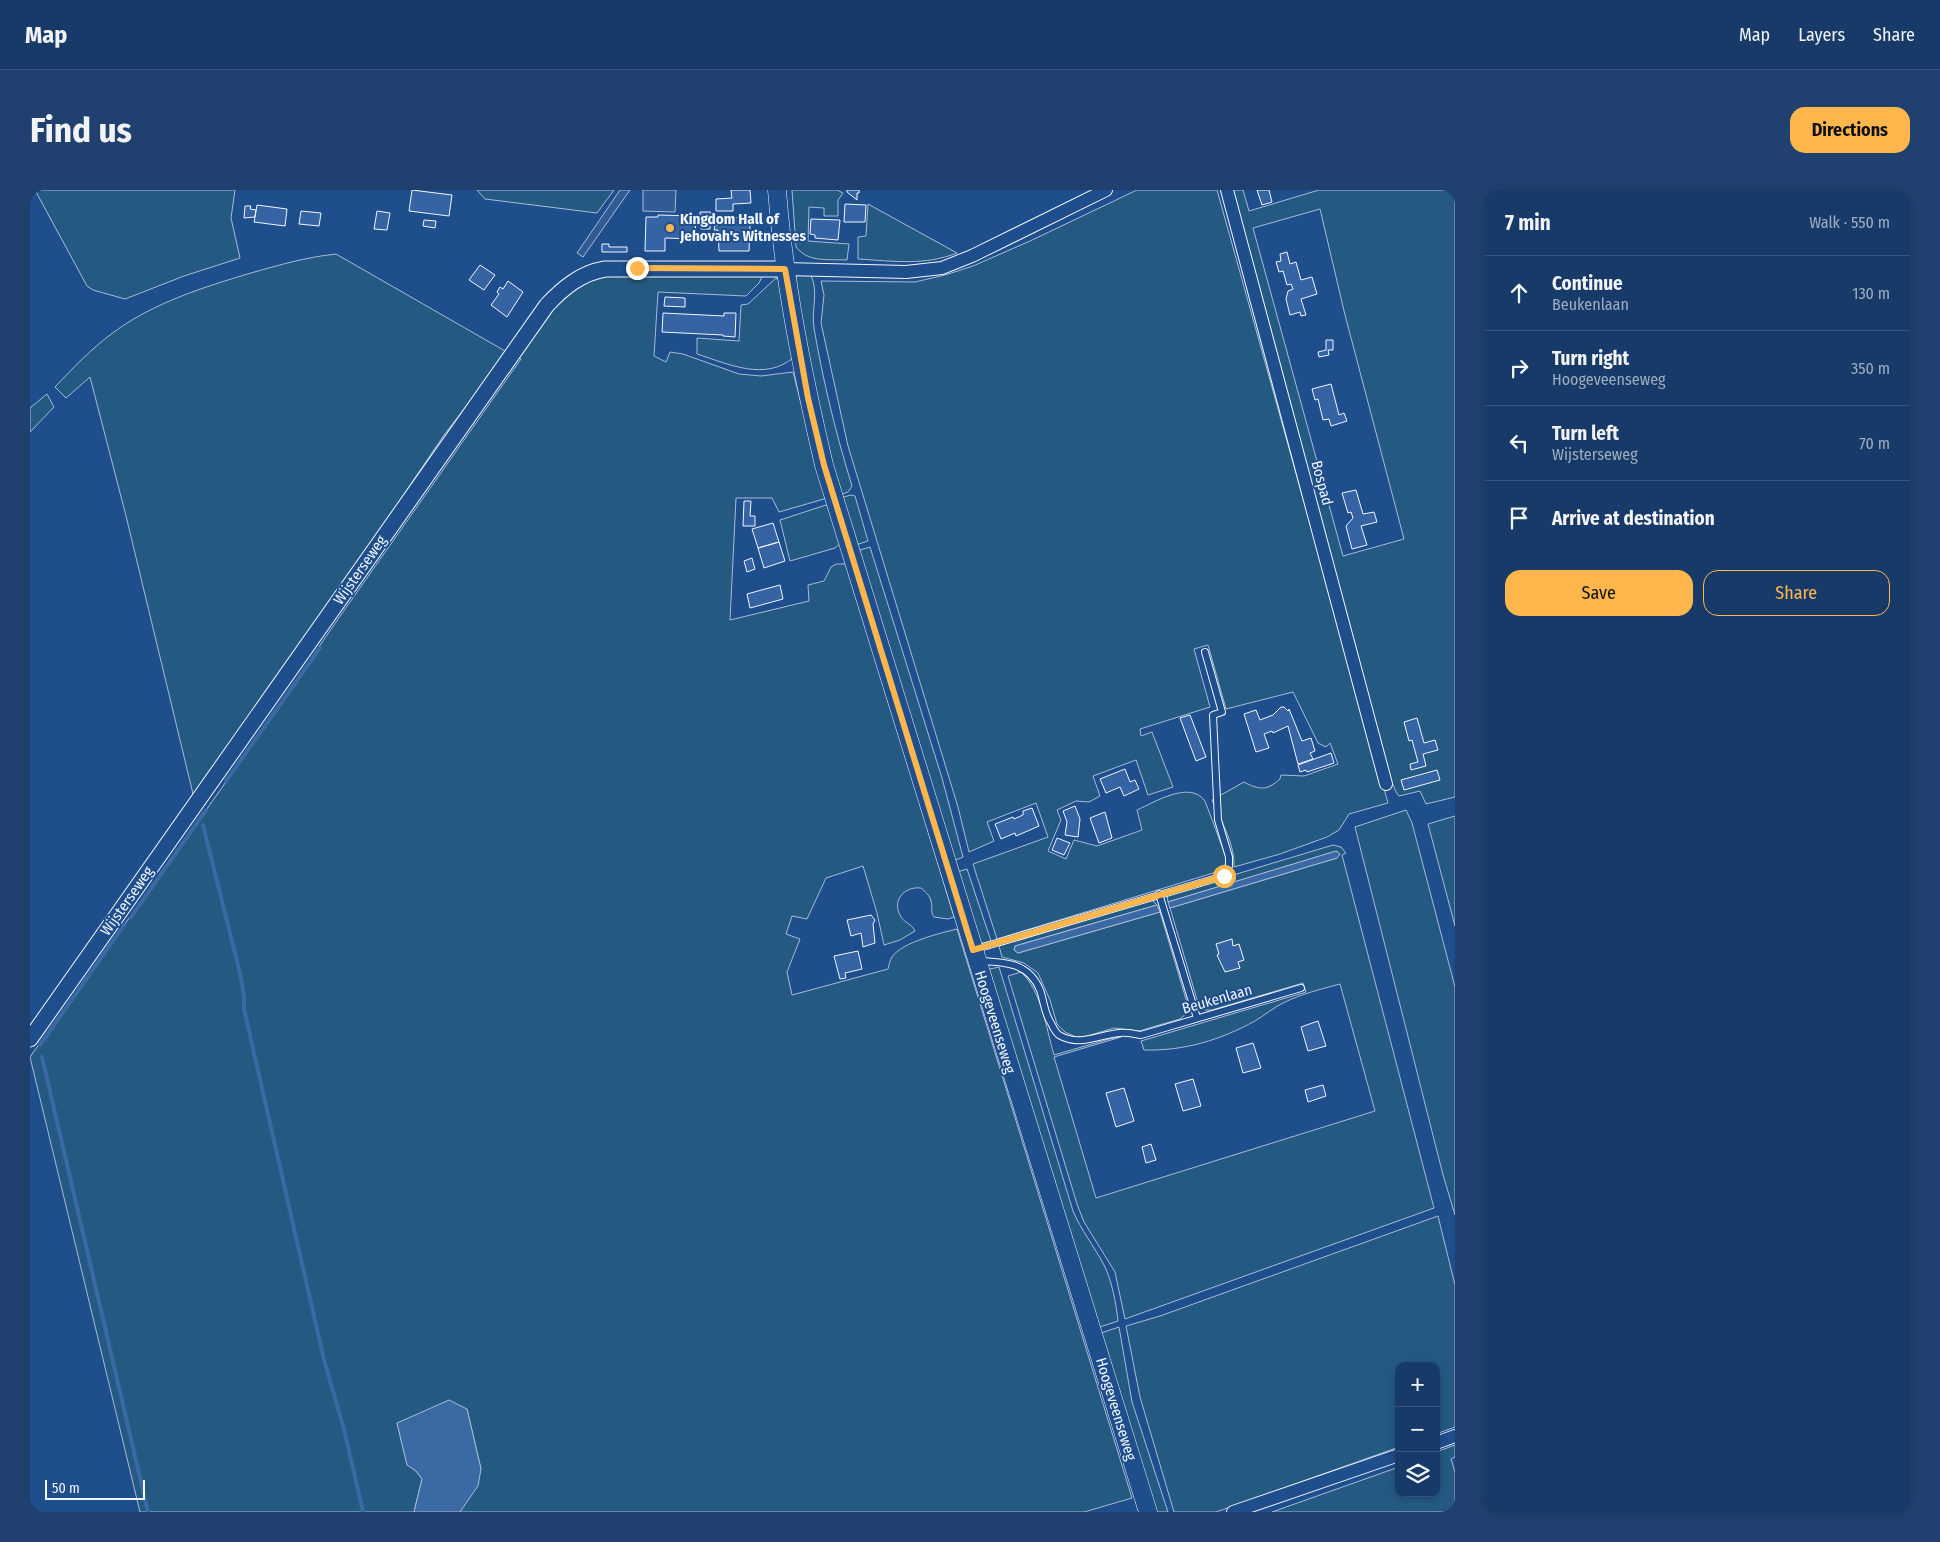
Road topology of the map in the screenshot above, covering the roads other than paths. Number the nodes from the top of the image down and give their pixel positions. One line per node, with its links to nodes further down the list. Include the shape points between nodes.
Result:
1 (777, 190): 4 (main road, Hoogeveenseweg)
2 (1106, 190): 4 (street, via 942,268 906,272)
3 (1227, 190): 6 (street, Bospad)
4 (785, 269): 8 (main road, Hoogeveenseweg, via 808,398 824,465); 11 (street, Wijsterseweg, via 605,269 571,283 547,305)
5 (1206, 652): 7 (lane, via 1222,712 1213,715 1218,820 1230,856 1229,866 1224,876)
6 (1386, 784)
7 (1160, 894): 8 (lane); 10 (lane)
8 (975, 956): 10 (lane, Beukenlaan, via 1008,962 1028,972 1040,991 1046,1015 1057,1034 1065,1038 1089,1040 1119,1032 1141,1035); 15 (main road, Hoogeveenseweg)
9 (1301, 988): 10 (lane, Beukenlaan)
10 (1197, 1018)
11 (30, 1039)
12 (1455, 1436): 13 (street)
13 (1440, 1441)
14 (1395, 1456): 16 (street)
15 (1148, 1512)
16 (1233, 1512)

